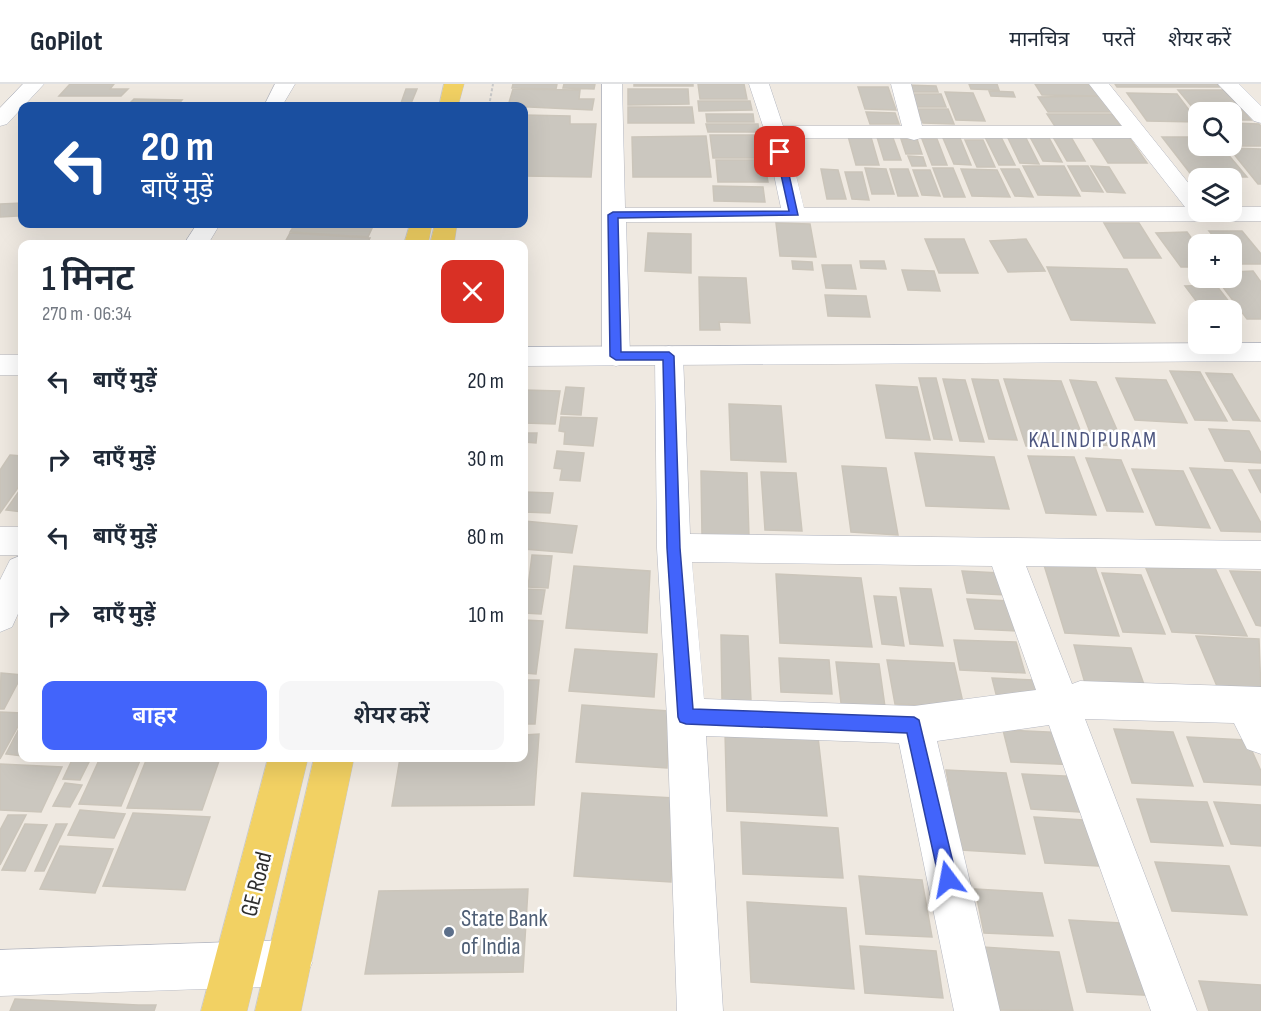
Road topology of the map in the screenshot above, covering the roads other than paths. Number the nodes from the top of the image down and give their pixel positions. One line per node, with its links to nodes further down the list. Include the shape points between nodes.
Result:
1 (34, 84): 12 (street)
2 (285, 84): 9 (street)
3 (454, 84): 10 (main road)
4 (612, 84): 21 (street)
5 (759, 84): 13 (street)
6 (901, 84): 15 (street)
7 (1099, 84): 14 (street)
8 (1228, 84): 11 (street)
9 (275, 102)
10 (450, 102)
11 (1261, 117)
12 (0, 120)
13 (775, 132): 15 (street); 18 (street)
14 (1136, 132): 15 (street); 16 (street)
15 (914, 134)
16 (1188, 196)
17 (1188, 211): 18 (street)
18 (794, 213): 21 (street)
19 (1242, 213): 20 (street)
20 (1261, 214)
21 (613, 215): 23 (street)
22 (1261, 352): 24 (street)
23 (616, 356): 24 (street); 25 (street)
24 (669, 356): 30 (street)
25 (528, 357)
26 (0, 365): 27 (street)
27 (18, 365)
28 (18, 541): 29 (street)
29 (0, 542)
30 (674, 548): 31 (street); 37 (street)
31 (1004, 552): 32 (street); 35 (street)
32 (1261, 555)
33 (18, 578): 34 (street)
34 (0, 616)
35 (1060, 705): 36 (street, via 1081,702 1080,699); 38 (street); 48 (street)
36 (1256, 715)
37 (686, 717): 38 (street); 46 (street)
38 (914, 725): 47 (street)
39 (287, 762): 42 (main road, GE Road)
40 (333, 762): 41 (main road)
41 (289, 963): 42 (street); 45 (main road)
42 (235, 966): 43 (street); 44 (main road, GE Road)
43 (0, 974)
44 (224, 1011)
45 (278, 1011)
46 (700, 1011)
47 (977, 1011)
48 (1174, 1011)

